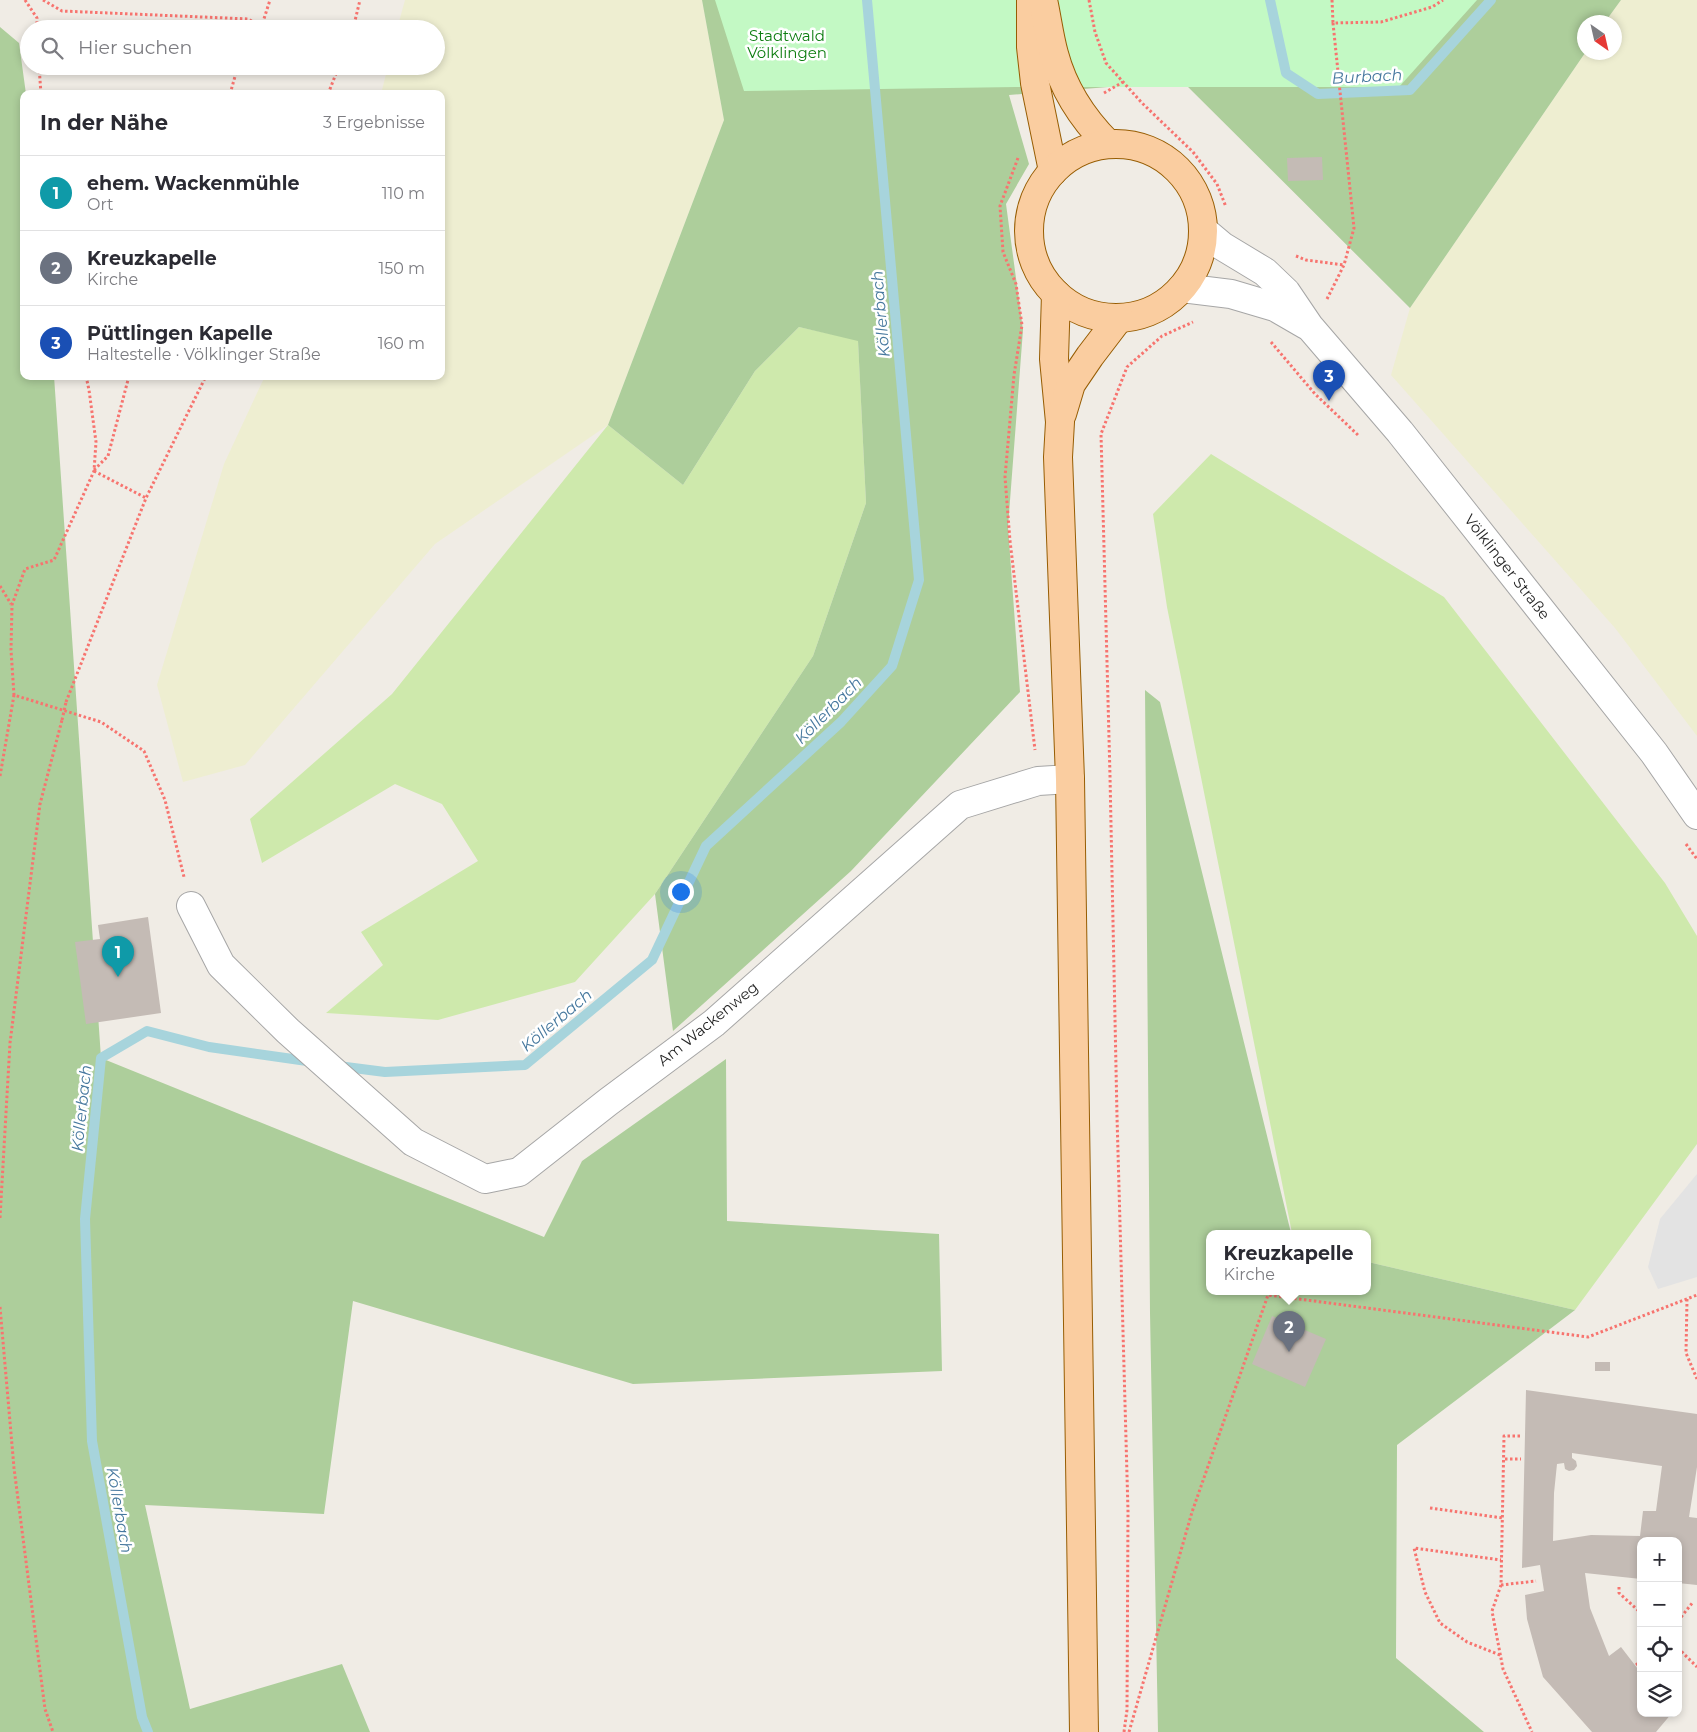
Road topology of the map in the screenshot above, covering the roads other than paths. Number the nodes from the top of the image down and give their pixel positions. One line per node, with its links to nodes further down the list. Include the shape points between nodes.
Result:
1 (1031, 0): 4 (main road, via 1035,83)
2 (1043, 0): 3 (main road, via 1061,76 1080,111)
3 (1108, 144): 4 (main road, via 1070,156); 5 (main road, via 1134,145 1150,150 1181,172 1201,210)
4 (1052, 171): 7 (main road, via 1036,194 1028,234 1040,275)
5 (1203, 230): 6 (main road, via 1197,263); 9 (street, Völklinger Straße, via 1222,246 1265,272 1286,292)
6 (1182, 288): 8 (main road, via 1152,310); 9 (street, Völklinger Straße, via 1231,294 1275,307)
7 (1056, 294): 8 (main road, via 1074,308 1096,316); 10 (main road, via 1054,359)
8 (1119, 318): 10 (main road, via 1071,384)
9 (1309, 326): 12 (street, Völklinger Straße, via 1400,432 1654,753)
10 (1060, 422): 11 (main road, via 1058,457)
11 (1070, 779): 13 (street, Am Wackenweg, via 1038,781 960,805 714,1023 519,1172 485,1179 412,1142 288,1031 221,965); 14 (main road)
12 (1697, 815)
13 (191, 906)
14 (1084, 1732)

